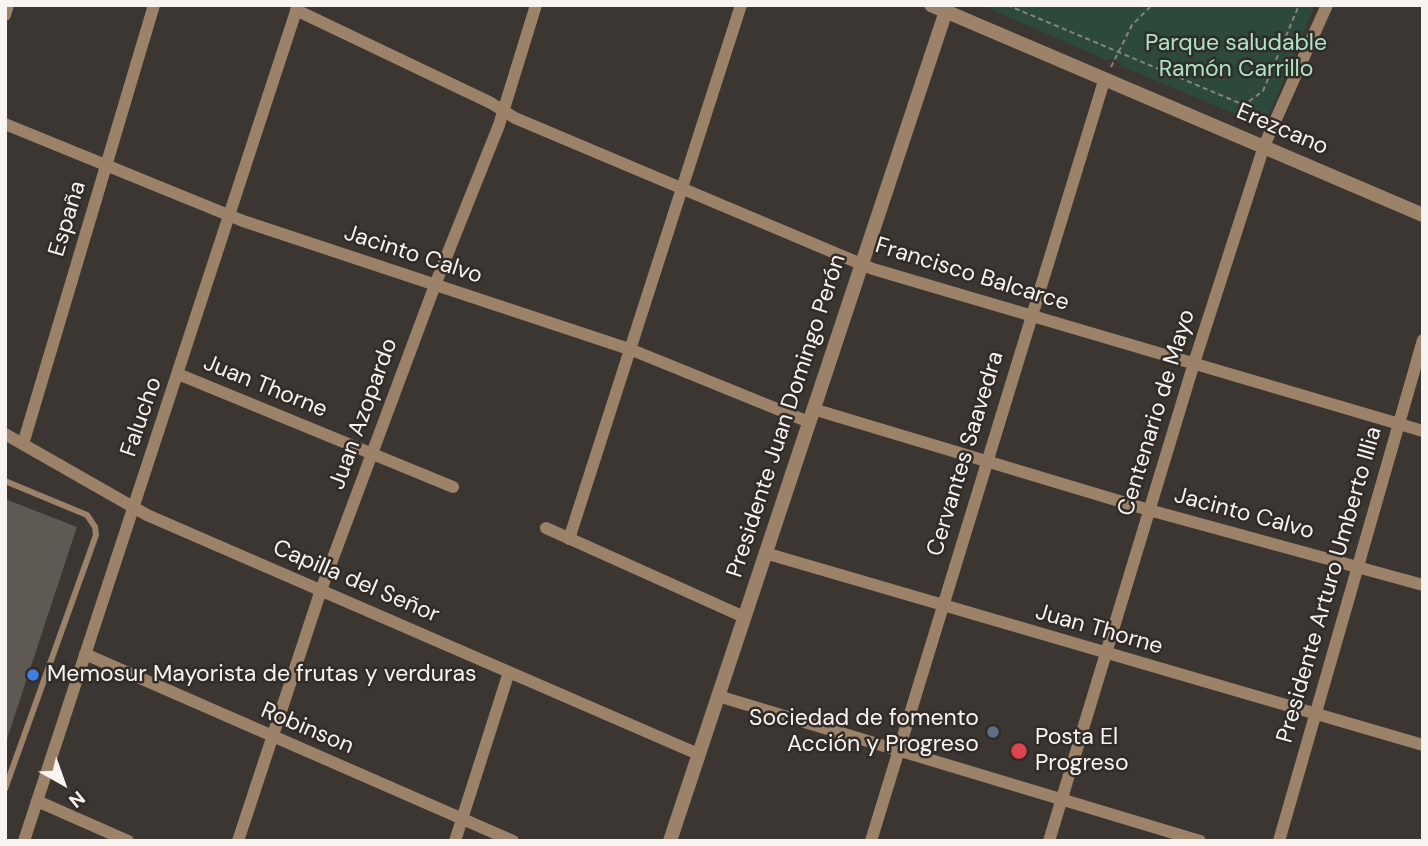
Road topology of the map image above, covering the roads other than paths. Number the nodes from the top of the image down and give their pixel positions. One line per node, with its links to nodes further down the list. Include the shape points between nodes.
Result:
1 (8, 5): 9 (street)
2 (155, 5): 14 (street, España)
3 (536, 5): 11 (street, Juan Azopardo)
4 (741, 5): 15 (street)
5 (931, 5): 8 (street, Erezcano)
6 (1327, 5): 13 (street, Centenario de Mayo)
7 (297, 8): 11 (street, Francisco Balcarce); 17 (street, Falucho)
8 (946, 9): 10 (street, Erezcano); 18 (street, Presidente Juan Domingo Perón)
9 (5, 15)
10 (1104, 80): 13 (street, Erezcano); 20 (street, Cervantes Saavedra)
11 (502, 110): 15 (street, Francisco Balcarce); 19 (street, Juan Azopardo)
12 (5, 124): 14 (street, Jacinto Calvo)
13 (1264, 146): 16 (street, Erezcano); 23 (street, Centenario de Mayo)
14 (106, 164): 17 (street, Jacinto Calvo); 29 (street, España)
15 (683, 187): 18 (street, Francisco Balcarce); 22 (street)
16 (1423, 215)
17 (231, 216): 19 (street, Jacinto Calvo); 24 (street, Falucho)
18 (861, 264): 20 (street, Francisco Balcarce); 25 (street, Presidente Juan Domingo Perón)
19 (435, 285): 22 (street, Jacinto Calvo); 30 (street, Juan Azopardo)
20 (1032, 316): 23 (street, Francisco Balcarce); 31 (street, Cervantes Saavedra)
21 (1423, 340): 26 (street, Presidente Arturo Umberto Illia)
22 (632, 350): 25 (street, Jacinto Calvo); 37 (street)
23 (1194, 363): 26 (street, Francisco Balcarce); 35 (street, Centenario de Mayo)
24 (178, 374): 30 (street, Juan Thorne); 34 (street, Falucho)
25 (811, 415): 31 (street, Jacinto Calvo); 38 (street, Presidente Juan Domingo Perón)
26 (1398, 424): 27 (street, Francisco Balcarce); 39 (street, Presidente Arturo Umberto Illia)
27 (1423, 431)
28 (5, 434): 29 (street, Capilla del Señor)
29 (23, 444): 34 (street, Capilla del Señor)
30 (371, 453): 33 (street, Juan Thorne); 41 (street, Juan Azopardo)
31 (986, 461): 35 (street, Jacinto Calvo); 42 (street, Cervantes Saavedra)
32 (5, 481): 53 (lane, via 87,515 96,535)
33 (453, 487)
34 (133, 508): 41 (street, Capilla del Señor); 45 (street, Falucho)
35 (1149, 510): 39 (street, Jacinto Calvo); 44 (street, Centenario de Mayo)
36 (546, 528): 37 (street)
37 (569, 539): 43 (street)
38 (765, 553): 42 (street, Juan Thorne); 43 (street, Presidente Juan Domingo Perón)
39 (1359, 568): 40 (street, Jacinto Calvo); 48 (street, Presidente Arturo Umberto Illia)
40 (1423, 585)
41 (321, 590): 46 (street, Capilla del Señor); 49 (street, Juan Azopardo)
42 (941, 606): 44 (street, Juan Thorne); 51 (street, Cervantes Saavedra)
43 (744, 617): 47 (street, Presidente Juan Domingo Perón)
44 (1106, 653): 48 (street, Juan Thorne); 54 (street, Centenario de Mayo)
45 (85, 654): 49 (street, Robinson); 55 (street, Falucho)
46 (509, 672): 52 (street, Capilla del Señor); 56 (street)
47 (719, 696): 51 (street); 52 (street, Presidente Juan Domingo Perón)
48 (1315, 714): 50 (street, Juan Thorne); 66 (street, Presidente Arturo Umberto Illia)
49 (272, 738): 56 (street, Robinson); 60 (street, Juan Azopardo)
50 (1423, 745)
51 (898, 751): 54 (street); 63 (street, Cervantes Saavedra)
52 (698, 754): 57 (street, Presidente Juan Domingo Perón)
53 (5, 789)
54 (1061, 800): 64 (street, Centenario de Mayo); 65 (street)
55 (37, 801): 58 (street, Falucho); 59 (street)
56 (463, 819): 61 (street); 62 (street, Robinson)
57 (674, 840)
58 (24, 841)
59 (128, 841)
60 (238, 841)
61 (455, 841)
62 (513, 841)
63 (871, 841)
64 (1049, 841)
65 (1200, 841)
66 (1279, 841)

